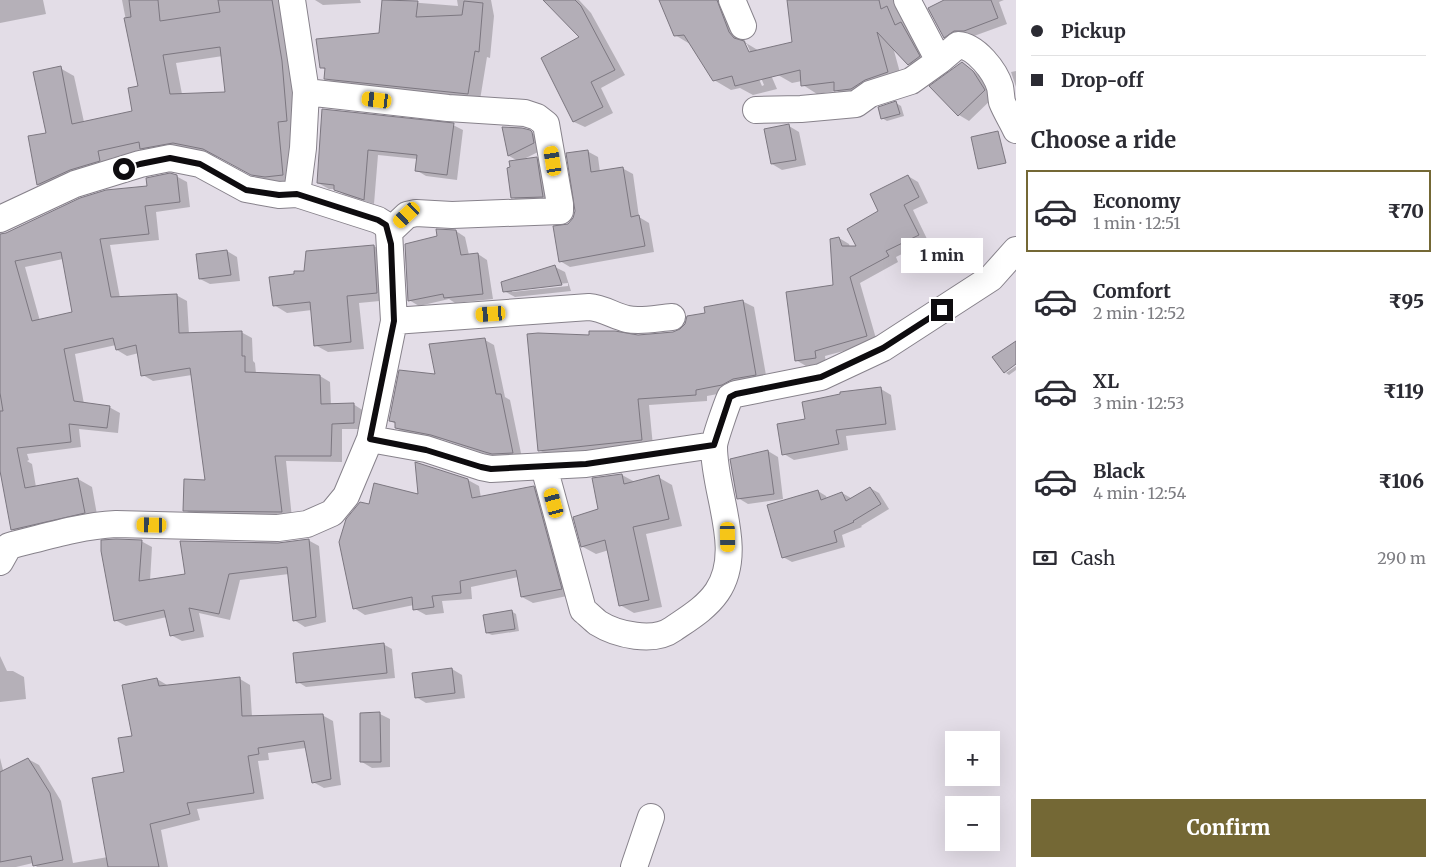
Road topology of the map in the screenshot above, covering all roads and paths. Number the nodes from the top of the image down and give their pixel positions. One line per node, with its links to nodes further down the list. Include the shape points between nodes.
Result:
1 (292, 0): 6 (street)
2 (732, 0): 4 (street)
3 (907, 0): 5 (street)
4 (743, 26)
5 (939, 61): 7 (street, via 911,81 870,94 856,104); 8 (street, via 958,45 964,45 982,57 999,85 1002,102)
6 (306, 92): 9 (street); 11 (street, via 525,113 546,124 560,211 416,213 407,215)
7 (756, 110)
8 (1016, 130)
9 (297, 194): 10 (street, via 246,190 200,164 170,158 75,184); 11 (street, via 378,220 386,225)
10 (0, 219)
11 (389, 232): 14 (street)
12 (1016, 250): 16 (street, via 991,278 883,348 821,377 730,397)
13 (672, 316): 14 (street, via 633,320 589,307)
14 (394, 321): 15 (street)
15 (370, 439): 17 (street, via 426,450 491,469); 18 (street, via 346,496 332,513 307,524 278,528 95,525)
16 (714, 445): 17 (street); 17 (street, via 728,537 729,561 725,578 703,608 665,635 651,637 614,630 598,623 583,610)
17 (544, 467)
18 (3, 548)
19 (651, 817): 20 (street)
20 (634, 867)

